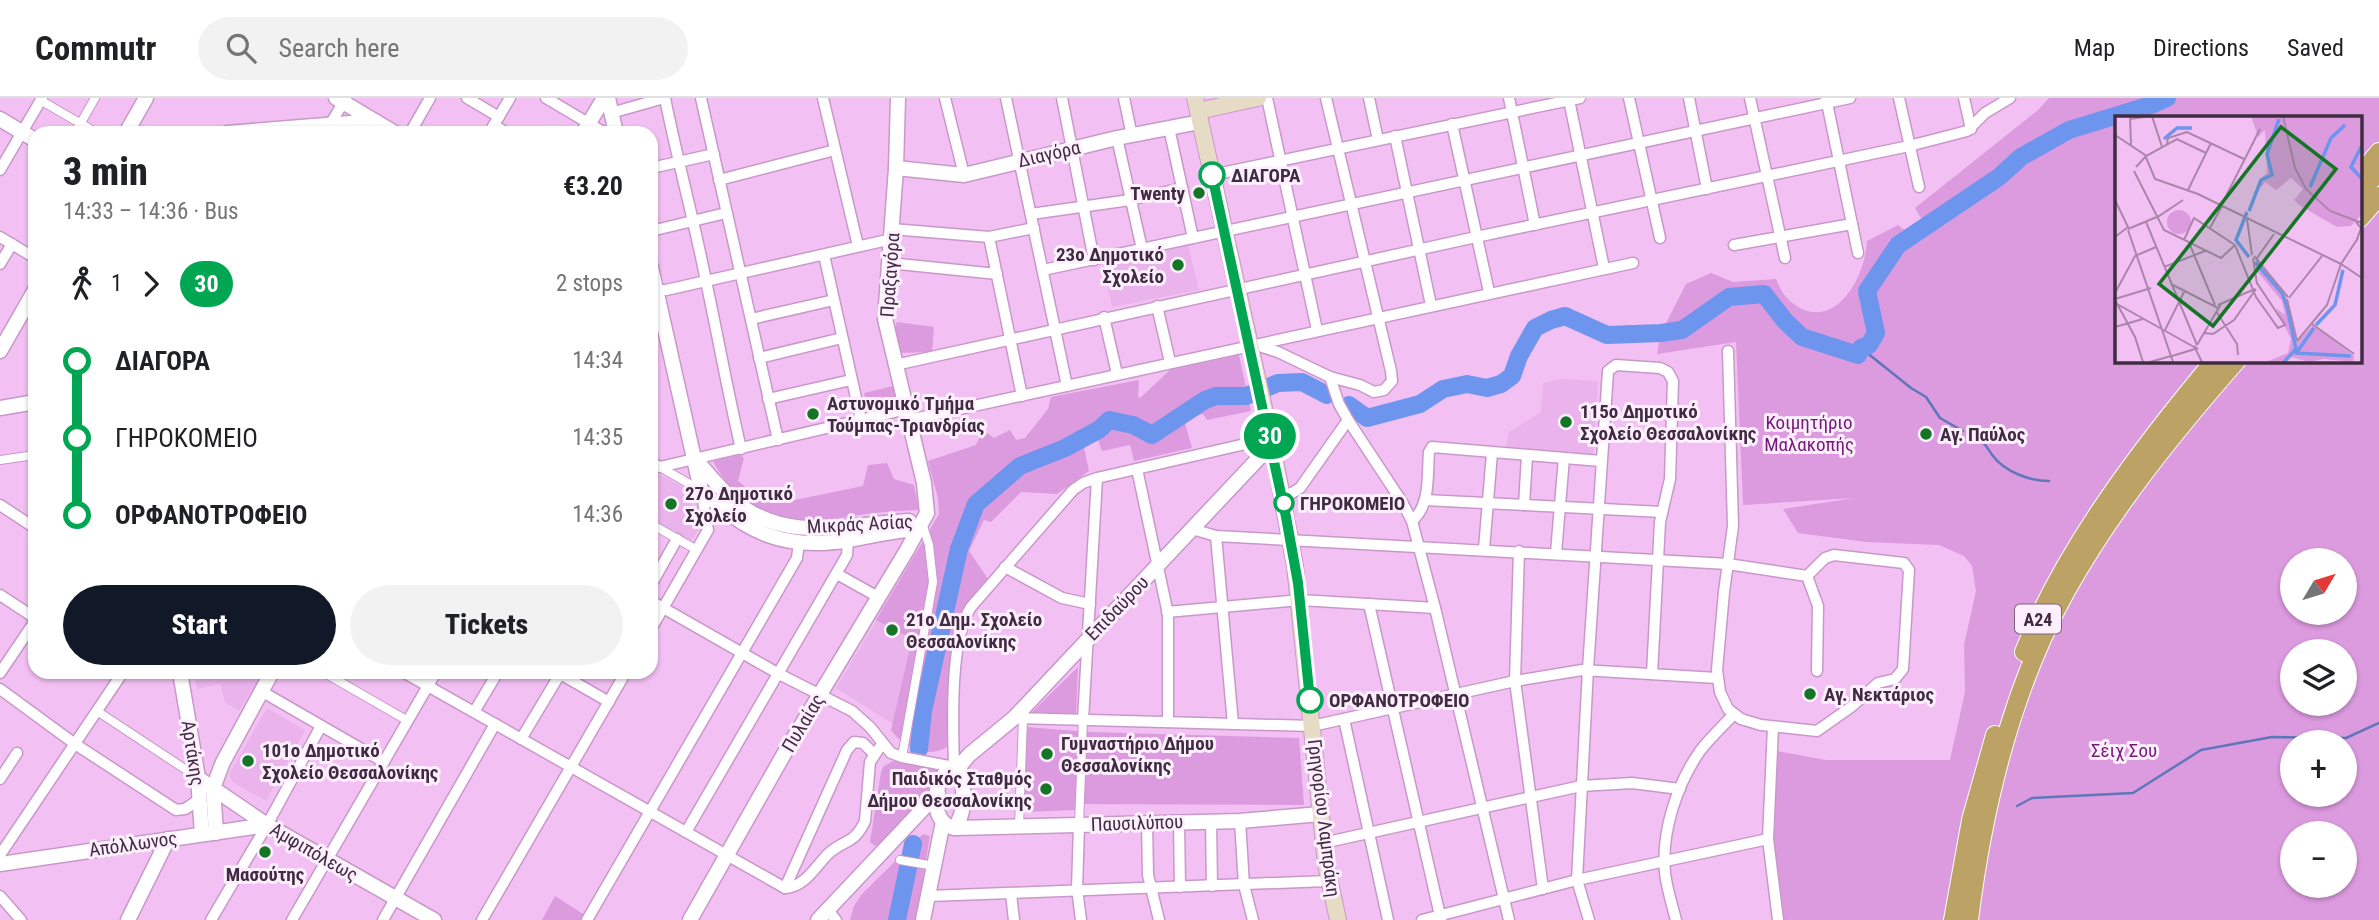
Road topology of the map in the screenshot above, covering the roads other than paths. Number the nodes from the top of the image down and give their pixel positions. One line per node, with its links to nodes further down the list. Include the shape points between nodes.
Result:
1 (95, 98): 38 (street)
2 (146, 98): 43 (street)
3 (430, 98): 47 (street)
4 (467, 98): 40 (street)
5 (510, 98): 40 (street)
6 (546, 98): 48 (street)
7 (606, 98): 34 (street); 49 (street)
8 (664, 98): 34 (street); 71 (street)
9 (701, 98): 66 (street)
10 (823, 98): 64 (street)
11 (899, 98): 73 (street, Πραξαγόρα)
12 (945, 98): 79 (street)
13 (1006, 98): 70 (street)
14 (1062, 98): 62 (street)
15 (1124, 98): 55 (street)
16 (1258, 98): 32 (main road, Διαγόρα)
17 (1267, 98): 68 (street)
18 (1326, 98): 63 (street)
19 (1369, 98): 59 (street)
20 (1509, 98): 33 (street)
21 (1629, 98): 60 (street)
22 (1689, 98): 53 (street)
23 (1750, 98): 35 (street)
24 (1850, 98): 31 (street)
25 (1899, 98): 61 (street)
26 (1965, 98): 52 (street)
27 (2010, 98): 52 (street, via 1985,113)
28 (41, 99): 38 (street); 41 (street)
29 (1575, 99): 33 (street); 67 (street)
30 (342, 100): 37 (street); 44 (street)
31 (1826, 100): 35 (street); 69 (street)
32 (1198, 110): 51 (street, Διαγόρα); 80 (main road, Γρηγορίου Λαμπράκη)
33 (1512, 112): 39 (street); 74 (street)
34 (611, 113): 50 (street)
35 (1755, 118): 53 (street); 78 (street)
36 (0, 119): 54 (street)
37 (375, 121): 45 (street); 46 (street)
38 (80, 124): 42 (street)
39 (1452, 124): 56 (street); 82 (street)
40 (494, 125)
41 (32, 126)
42 (84, 126)
43 (130, 126)
44 (329, 126)
45 (346, 126)
46 (383, 126)
47 (414, 126)
48 (583, 126)
49 (587, 126)
50 (614, 126)
51 (1169, 128): 55 (street, Διαγόρα); 84 (street)
52 (1971, 129): 61 (street)
53 (1696, 131): 60 (street); 85 (street)
54 (28, 135)
55 (1132, 136): 58 (street, Διαγόρα)
56 (1395, 136): 59 (street); 87 (street)
57 (28, 137): 75 (street)
58 (1116, 138): 62 (street, Διαγόρα); 89 (street)
59 (1378, 140): 63 (street)
60 (1639, 143): 67 (street); 90 (street)
61 (1909, 146): 69 (street); 83 (street)
62 (1073, 148): 70 (street, Διαγόρα); 92 (street)
63 (1337, 148): 68 (street); 91 (street)
64 (835, 150): 81 (street); 112 (street)
65 (2379, 152): 77 (highway)
66 (714, 154): 71 (street); 81 (street)
67 (1581, 155): 74 (street); 94 (street)
68 (1280, 160): 80 (street); 97 (street)
69 (1839, 160): 78 (street); 99 (street)
70 (1018, 161): 79 (street, Διαγόρα); 95 (street)
71 (677, 162): 72 (street); 98 (street)
72 (658, 166)
73 (897, 168): 79 (street, Διαγόρα); 104 (street, Πραξαγόρα)
74 (1524, 168): 82 (street); 100 (street)
75 (0, 170)
76 (2379, 171): 86 (highway)
77 (2362, 173)
78 (1767, 174): 85 (street); 109 (street)
79 (964, 175)
80 (1212, 175): 103 (main road, Γρηγορίου Λαμπράκη)
81 (719, 180): 93 (street)
82 (1464, 180): 87 (street); 107 (street)
83 (1919, 187)
84 (1182, 188): 89 (street); 110 (street)
85 (1707, 188): 90 (street)
86 (2362, 191)
87 (1407, 192): 91 (street); 115 (street)
88 (2379, 196): 96 (highway)
89 (1130, 200): 92 (street); 114 (street)
90 (1651, 201): 94 (street); 108 (street)
91 (1351, 205): 97 (street); 121 (street)
92 (1084, 206): 95 (street); 120 (street)
93 (726, 213): 98 (street); 127 (street)
94 (1593, 213): 100 (street); 125 (street)
95 (1031, 214): 101 (street)
96 (2362, 216)
97 (1293, 217): 103 (street); 129 (street)
98 (692, 221): 102 (street); 130 (street)
99 (1853, 224): 109 (street); 116 (street)
100 (1535, 225): 107 (street)
101 (1034, 228): 106 (street); 126 (street)
102 (658, 229)
103 (1225, 232): 110 (street); 131 (main road, Γρηγορίου Λαμπράκη)
104 (892, 234): 106 (street); 112 (street); 122 (street, Πραξαγόρα)
105 (0, 237): 111 (street)
106 (989, 237): 128 (street)
107 (1476, 237): 115 (street); 133 (street)
108 (1660, 237)
109 (1780, 237): 113 (street); 119 (street)
110 (1193, 238): 114 (street)
111 (12, 244): 117 (street); 124 (street)
112 (858, 246): 118 (street)
113 (1734, 246)
114 (1142, 249): 120 (street)
115 (1419, 250): 121 (street); 136 (street)
116 (1858, 253)
117 (28, 254)
118 (824, 256): 127 (street); 134 (street)
119 (1785, 258)
120 (1094, 260): 126 (street)
121 (1364, 262): 129 (street); 140 (street)
122 (889, 263): 128 (street); 155 (street, Πραξαγόρα, via 886,319)
123 (1633, 263): 125 (street)
124 (0, 264)
125 (1604, 268): 133 (street)
126 (1043, 270): 144 (street)
127 (740, 274): 130 (street); 141 (street)
128 (997, 274): 147 (street)
129 (1305, 275): 131 (street); 145 (street)
130 (706, 281): 132 (street); 169 (street)
131 (1238, 289): 137 (street); 148 (main road, Γρηγορίου Λαμπράκη)
132 (658, 291)
133 (1489, 292): 136 (street)
134 (834, 300): 141 (street); 146 (street)
135 (28, 302): 149 (street)
136 (1431, 305): 140 (street)
137 (1157, 306): 139 (street); 152 (street)
138 (658, 307): 143 (street)
139 (1104, 317): 144 (street); 156 (street)
140 (1378, 317): 145 (street); 157 (street, via 1392,374 1390,385 1374,392)
141 (751, 319): 151 (street)
142 (658, 320): 143 (street)
143 (664, 324): 174 (street)
144 (1055, 328): 147 (street); 159 (street)
145 (1317, 330): 148 (street)
146 (842, 338): 151 (street); 158 (street)
147 (1010, 338): 155 (street); 160 (street)
148 (1250, 344): 152 (street); 157 (street); 168 (main road, Γρηγορίου Λαμπράκη)
149 (0, 351)
150 (1728, 351): 207 (street, via 1733,510)
151 (759, 358): 161 (street)
152 (1170, 362): 156 (street)
153 (2213, 362): 344 (highway, Α24, via 2089,529 2038,620 1979,787)
154 (2235, 362): 345 (highway, Α24, via 2126,498 2052,620 2029,670 2001,757)
155 (895, 365): 164 (street, Πραξαγόρα)
156 (1117, 374): 159 (street)
157 (1330, 377): 166 (street)
158 (852, 380): 161 (street); 165 (street)
159 (1067, 386): 160 (street)
160 (1022, 396): 164 (street)
161 (768, 399): 167 (street)
162 (28, 403): 163 (street)
163 (0, 408)
164 (908, 415): 165 (street); 192 (street, Πραξαγόρα, via 927,496)
165 (861, 420): 167 (street)
166 (1348, 420): 182 (street, via 1300,488); 190 (street)
167 (778, 440): 169 (street)
168 (1272, 441): 179 (street); 182 (main road, Γρηγορίου Λαμπράκη); 194 (street, Επιδαύρου)
169 (741, 449): 174 (street)
170 (1492, 453): 172 (street); 183 (street, via 1432,447); 184 (street)
171 (28, 456): 175 (street)
172 (1527, 456): 173 (street); 186 (street)
173 (1564, 458): 176 (street); 187 (street)
174 (695, 459): 177 (street); 181 (street); 192 (street, Μικράς Ασίας, via 736,502 783,524 818,530)
175 (0, 460)
176 (1601, 461): 188 (street); 189 (street, via 1608,371 1616,365 1668,372 1673,381 1670,479)
177 (658, 464)
178 (658, 466): 181 (street)
179 (1137, 469): 180 (street); 208 (street)
180 (1097, 478): 209 (street, via 1075,488); 216 (street)
181 (701, 490): 199 (street, Μικράς Ασίας, via 745,526); 202 (street, via 708,523)
182 (1282, 495): 197 (main road, Γρηγορίου Λαμπράκη)
183 (1425, 500): 184 (street); 190 (street, via 1422,512)
184 (1487, 503): 186 (street); 201 (street)
185 (0, 505): 191 (street)
186 (1524, 505): 187 (street)
187 (1559, 507): 188 (street); 204 (street)
188 (1598, 509): 189 (street); 205 (street)
189 (1662, 512): 206 (street)
190 (1412, 521): 200 (street)
191 (28, 523)
192 (921, 524): 198 (street, Μικράς Ασίας); 214 (street, Πυλαίας); 270 (street, via 929,545 933,582)
193 (658, 528): 196 (street)
194 (1192, 529): 195 (street); 208 (street, Επιδαύρου)
195 (1216, 536): 197 (street); 219 (street)
196 (677, 539): 202 (street); 210 (street)
197 (1290, 539): 200 (street); 215 (main road, Γρηγορίου Λαμπράκη)
198 (848, 540): 199 (street, Μικράς Ασίας); 211 (street, via 847,555)
199 (799, 543): 227 (street, via 797,558)
200 (1419, 547): 201 (street); 221 (street)
201 (1484, 549): 203 (street)
202 (697, 551): 220 (street)
203 (1520, 551): 204 (street); 244 (street)
204 (1556, 553): 205 (street)
205 (1595, 556): 206 (street); 228 (street)
206 (1657, 560): 207 (street); 232 (street)
207 (1728, 564): 212 (street); 233 (street)
208 (1158, 566): 222 (street); 226 (street, Επιδαύρου)
209 (1005, 567): 216 (street, via 1062,598); 273 (street, via 963,622 954,687)
210 (658, 573)
211 (837, 574): 214 (street); 231 (street)
212 (1807, 576): 229 (street, via 1818,606); 264 (street, via 1834,555 1904,563 1909,570 1903,669 1895,679 1878,683 1821,730)
213 (0, 595): 223 (street)
214 (878, 597): 249 (street, Πυλαίας)
215 (1300, 600): 217 (street); 219 (street); 263 (main road, Γρηγορίου Λαμπράκη)
216 (1090, 604): 226 (street)
217 (1369, 604): 221 (street); 251 (street)
218 (658, 605): 220 (street)
219 (1224, 606): 222 (street); 261 (street)
220 (663, 608): 224 (street); 227 (street)
221 (1436, 608): 248 (street)
222 (1167, 611): 259 (street)
223 (28, 614)
224 (658, 617)
225 (28, 630): 230 (street)
226 (1087, 638): 255 (street, Επιδαύρου); 257 (street)
227 (742, 653): 231 (street); 283 (street)
228 (1588, 669): 232 (street); 244 (street); 276 (street)
229 (1817, 671)
230 (0, 673)
231 (779, 674): 249 (street); 294 (street)
232 (1652, 674): 233 (street)
233 (1717, 678): 254 (street, via 1722,699)
234 (117, 679): 252 (street)
235 (181, 679): 274 (street, Αρτάκης)
236 (268, 679): 247 (street)
237 (335, 679): 258 (street)
238 (416, 679): 245 (street)
239 (432, 679): 245 (street)
240 (494, 679): 253 (street)
241 (556, 679): 265 (street)
242 (569, 679): 250 (street)
243 (622, 679): 250 (street)
244 (1515, 681): 248 (street); 279 (street)
245 (428, 686): 253 (street); 258 (street)
246 (0, 689): 266 (street)
247 (261, 691): 262 (street); 277 (street)
248 (1455, 694): 251 (street); 282 (street)
249 (819, 695): 267 (street, via 855,713); 301 (street, Πυλαίας)
250 (609, 702): 272 (street)
251 (1392, 707): 256 (street); 289 (street)
252 (97, 711): 266 (street); 274 (street)
253 (474, 712): 260 (street)
254 (1733, 715): 264 (street); 278 (street, via 1701,750)
255 (1018, 719): 257 (street); 273 (street, Επιδαύρου); 293 (street)
256 (1344, 719): 263 (street); 296 (street)
257 (1083, 720): 259 (street); 292 (street)
258 (408, 721): 271 (street)
259 (1168, 722): 261 (street)
260 (495, 724): 265 (street); 319 (street)
261 (1233, 724): 263 (street)
262 (321, 726): 271 (street); 290 (street)
263 (1312, 726): 284 (main road, Γρηγορίου Λαμπράκη)
264 (1773, 727): 298 (street)
265 (522, 739): 272 (street)
266 (75, 744): 280 (street, via 176,810); 300 (street)
267 (882, 744): 269 (street); 270 (street)
268 (17, 754): 275 (street)
269 (874, 754): 312 (street, via 865,821 857,836 830,852 803,881); 312 (street, via 863,743 854,742 847,750)
270 (902, 758): 273 (street)
271 (384, 762): 302 (street)
272 (571, 767): 283 (street); 329 (street)
273 (956, 768): 281 (street, Επιδαύρου, via 942,776); 291 (street, via 963,787 962,813)
274 (198, 778): 277 (street, Αμφιπόλεως); 280 (street, Αρτάκης)
275 (0, 779)
276 (1581, 786): 278 (street, via 1632,783); 279 (street); 307 (street)
277 (213, 788): 290 (street, Αμφιπόλεως); 295 (street, Αρτάκης)
278 (1680, 789): 304 (street, via 1668,827)
279 (1530, 796): 282 (street); 315 (street)
280 (200, 800): 295 (street, Αρτάκης)
281 (932, 802): 291 (street); 321 (street)
282 (1482, 808): 289 (street); 320 (street)
283 (651, 812): 294 (street); 330 (street)
284 (1320, 814): 287 (street, Παυσιλύπου); 299 (main road, Γρηγορίου Λαμπράκη)
285 (1180, 821): 286 (street, Παυσιλύπου); 288 (street, Παυσιλύπου); 311 (street)
286 (1211, 821): 287 (street, Παυσιλύπου); 310 (street)
287 (1240, 821): 309 (street)
288 (1147, 822): 292 (street, Παυσιλύπου); 313 (street)
289 (1419, 823): 296 (street); 322 (street)
290 (267, 825): 295 (street, Απόλλωνος); 302 (street, Αμφιπόλεως); 325 (street)
291 (948, 825): 293 (street, Παυσιλύπου); 306 (street)
292 (1079, 825): 293 (street, Παυσιλύπου); 314 (street)
293 (1019, 826)
294 (686, 832): 301 (street)
295 (209, 833): 297 (street, Απόλλωνος)
296 (1369, 834): 299 (street); 338 (street)
297 (167, 839): 305 (street, Απόλλωνος); 324 (street)
298 (1768, 839): 304 (street); 343 (street)
299 (1323, 843): 308 (main road, Γρηγορίου Λαμπράκη)
300 (2, 848)
301 (727, 855): 312 (street); 331 (street, Πυλαίας)
302 (327, 859): 319 (street, Αμφιπόλεως); 326 (street)
303 (900, 860): 306 (street)
304 (1665, 860): 307 (street); 342 (street)
305 (0, 864)
306 (934, 866): 318 (street)
307 (1577, 880): 315 (street); 341 (street)
308 (1328, 881): 309 (street); 337 (main road, Γρηγορίου Λαμπράκη)
309 (1244, 885): 310 (street); 336 (street)
310 (1212, 886): 311 (street)
311 (1180, 887): 313 (street)
312 (785, 888)
313 (1151, 888): 314 (street); 335 (street)
314 (1077, 889): 316 (street); 334 (street)
315 (1543, 889): 320 (street)
316 (1011, 894): 318 (street); 333 (street)
317 (0, 895): 323 (street)
318 (928, 896): 332 (street)
319 (396, 898): 327 (street); 328 (street, Αμφιπόλεως)
320 (1503, 899): 322 (street); 340 (street)
321 (827, 917)
322 (1440, 918): 339 (street)
323 (21, 920)
324 (128, 920)
325 (211, 920)
326 (292, 920)
327 (383, 920)
328 (434, 920)
329 (482, 920)
330 (587, 920)
331 (690, 920)
332 (923, 920)
333 (1014, 920)
334 (1081, 920)
335 (1159, 920)
336 (1252, 920)
337 (1338, 920)
338 (1388, 920)
339 (1422, 920)
340 (1509, 920)
341 (1589, 920)
342 (1676, 920)
343 (1778, 920)
344 (1953, 920)
345 (1969, 920)

